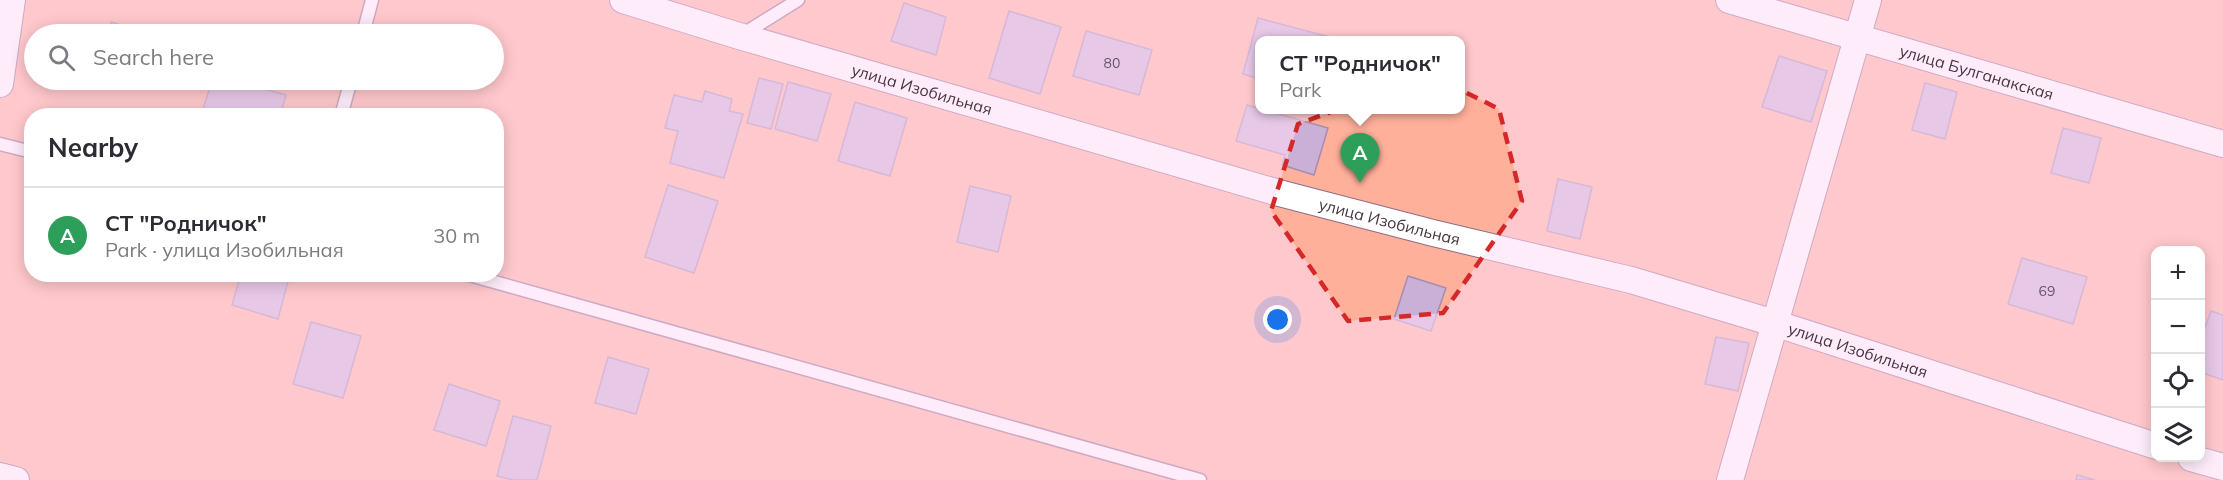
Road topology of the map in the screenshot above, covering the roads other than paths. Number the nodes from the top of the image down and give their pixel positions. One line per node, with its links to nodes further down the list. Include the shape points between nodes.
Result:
1 (12, 0): 10 (street)
2 (372, 0): 7 (lane)
3 (623, 0): 8 (street, улица Изобильная)
4 (798, 0): 8 (lane)
5 (1729, 0): 9 (street, улица Булганакская)
6 (1868, 0): 9 (street)
7 (366, 24)
8 (739, 36): 17 (street, улица Изобильная, via 1279,193 1631,280)
9 (1857, 38): 14 (street, улица Булганакская); 17 (street)
10 (0, 84)
11 (348, 90): 12 (lane)
12 (343, 108)
13 (0, 144): 15 (lane)
14 (2223, 144)
15 (24, 150)
16 (495, 282): 23 (lane)
17 (1774, 323): 18 (street, улица Изобильная); 24 (street)
18 (2151, 444)
19 (2204, 462): 20 (street)
20 (2223, 468)
21 (0, 476): 22 (street)
22 (16, 480)
23 (1200, 480)
24 (1730, 480)

